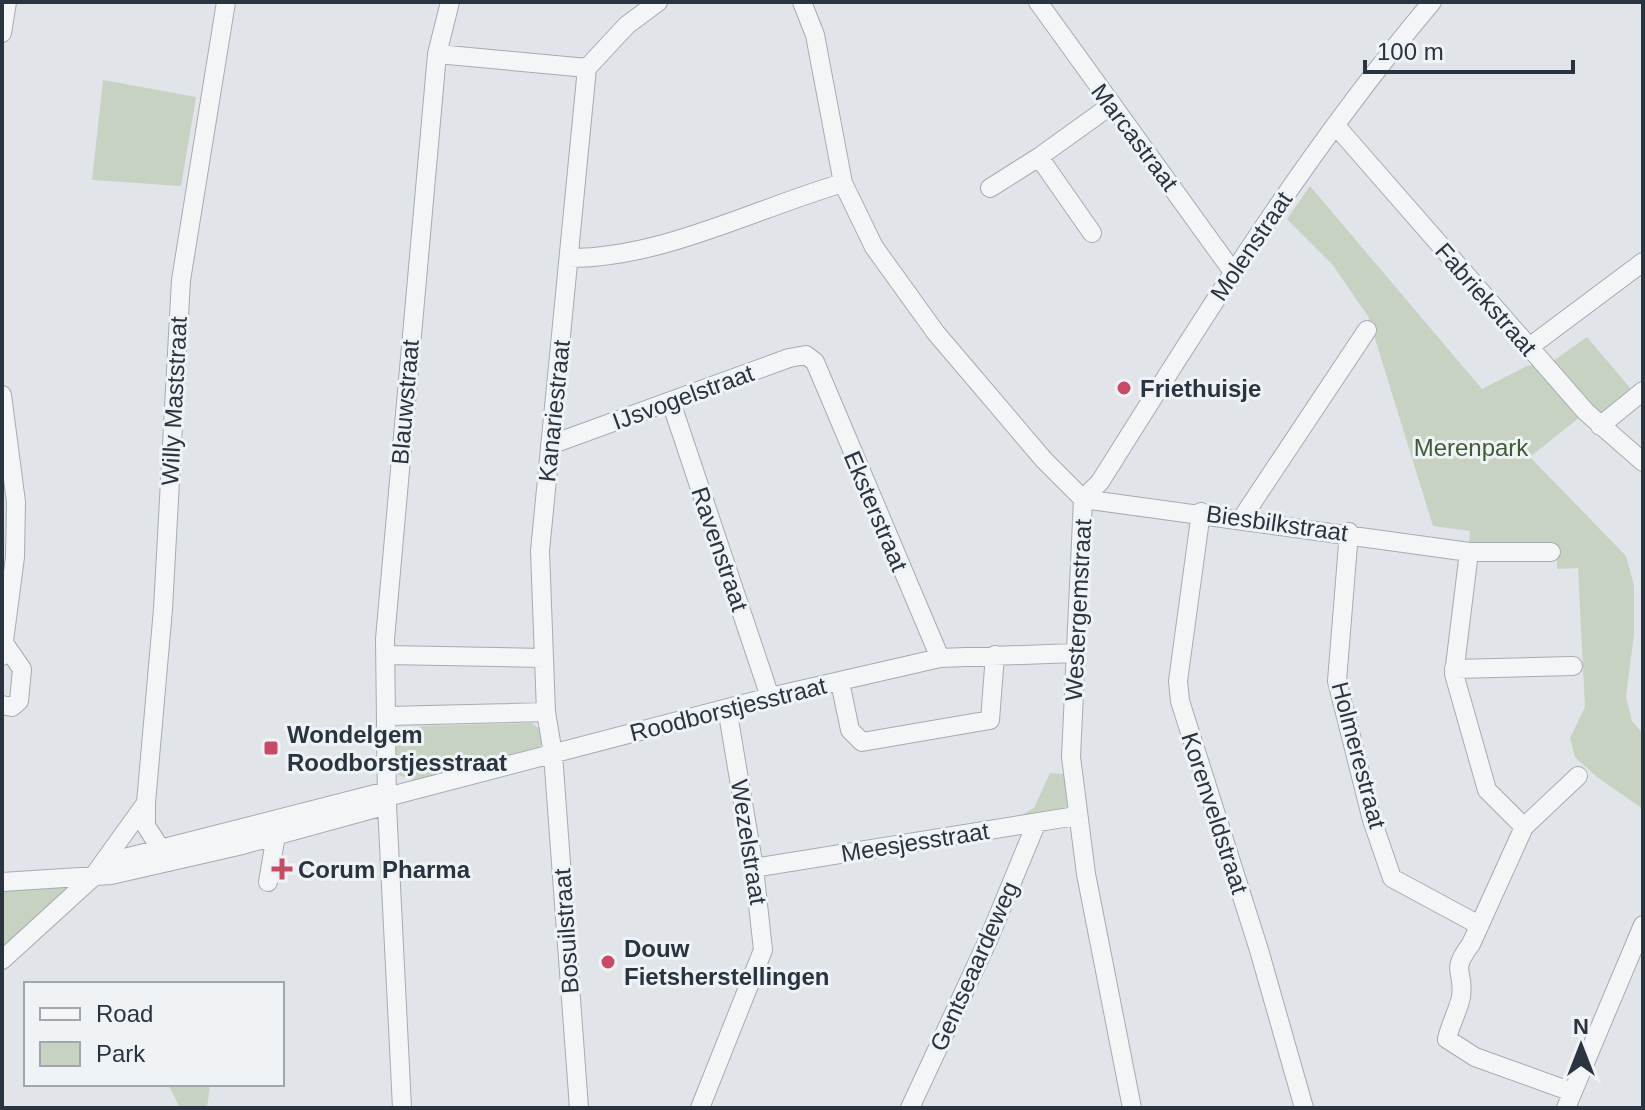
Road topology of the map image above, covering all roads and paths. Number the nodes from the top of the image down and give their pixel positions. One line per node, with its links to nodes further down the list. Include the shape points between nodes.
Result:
1 (7, 2): 8 (street)
2 (226, 2): 52 (street, Willy Maststraat, via 181,280 163,609)
3 (450, 2): 9 (street, Blauwstraat)
4 (658, 2): 10 (street, via 627,25)
5 (802, 2): 14 (street, Westergemstraat, via 815,35)
6 (1038, 2): 11 (street, Marcastraat)
7 (1432, 2): 12 (street, Molenstraat)
8 (2, 33)
9 (437, 54): 10 (street); 37 (street, Blauwstraat)
10 (587, 68): 17 (street, Kanariestraat)
11 (1110, 106): 13 (street); 19 (street, Marcastraat)
12 (1337, 127): 19 (street, Molenstraat); 21 (street, Fabriekstraat)
13 (1039, 157): 15 (street); 16 (street)
14 (843, 183): 17 (street, via 653,246 605,258); 29 (street, Westergemstraat, via 891,274 1044,460)
15 (990, 188)
16 (1092, 233)
17 (569, 258): 27 (street, Kanariestraat)
18 (1643, 262): 21 (street)
19 (1233, 272): 29 (street, Molenstraat, via 1100,482)
20 (1367, 330): 31 (street)
21 (1528, 348): 26 (street, Fabriekstraat)
22 (815, 362): 25 (street, IJsvogelstraat, via 806,355 789,358); 40 (street, Eksterstraat)
23 (1643, 391): 26 (street)
24 (2, 395): 35 (street, via 16,502)
25 (671, 402): 27 (street, IJsvogelstraat); 44 (street, Ravenstraat)
26 (1600, 426): 28 (street, Fabriekstraat)
27 (550, 445): 39 (street, Kanariestraat, via 540,551)
28 (1643, 462)
29 (1083, 499): 30 (street, Biesbilkstraat); 36 (street, Westergemstraat)
30 (1201, 512): 31 (street, Biesbilkstraat); 72 (street, Korenveldstraat, via 1178,681 1180,701)
31 (1242, 518): 32 (street, Biesbilkstraat)
32 (1349, 532): 33 (street, Biesbilkstraat); 63 (street, Holmerestraat, via 1337,681 1372,820 1392,878)
33 (1469, 552): 34 (street, Biesbilkstraat); 42 (street)
34 (1551, 552)
35 (3, 650): 45 (street, via 23,673 19,701 12,707)
36 (1075, 653): 38 (street, Roodborstjesstraat); 53 (street, Westergemstraat, via 1071,757)
37 (386, 655): 39 (street); 48 (street, Blauwstraat)
38 (995, 655): 40 (street, Roodborstjesstraat); 43 (street, via 990,720 876,740 862,742 850,730)
39 (543, 658): 47 (street, Kanariestraat)
40 (940, 658): 43 (street, Roodborstjesstraat)
41 (1573, 666): 42 (street)
42 (1454, 669): 55 (street, via 1487,790)
43 (840, 682): 44 (street, Roodborstjesstraat)
44 (770, 697): 46 (street, Roodborstjesstraat)
45 (2, 705)
46 (727, 708): 49 (street, Roodborstjesstraat); 59 (street, Wezelstraat)
47 (546, 712): 48 (street); 49 (street, Kanariestraat)
48 (389, 716): 51 (street, Blauwstraat)
49 (553, 754): 51 (street, Roodborstjesstraat); 68 (street, Bosuilstraat)
50 (1578, 776): 55 (street)
51 (387, 798): 56 (street, Roodborstjesstraat); 57 (street, Roodborstjesstraat); 67 (street, Blauwstraat)
52 (146, 803): 57 (street, Willy Maststraat, via 146,826); 58 (street, Willy Maststraat)
53 (1076, 816): 54 (street, Meesjesstraat); 71 (street, Westergemstraat)
54 (1036, 824): 59 (street, Meesjesstraat); 70 (street, Gentseaardeweg)
55 (1524, 827): 63 (street)
56 (276, 835): 57 (street, Roodborstjesstraat); 62 (street)
57 (165, 855): 58 (street, Roodborstjesstraat); 60 (street)
58 (105, 863): 60 (street, Willy Maststraat)
59 (754, 868): 69 (street, Wezelstraat, via 763,950)
60 (92, 878): 61 (street); 65 (street, Willy Maststraat)
61 (2, 882)
62 (268, 882)
63 (1479, 925): 66 (street, via 1460,959 1460,1000 1447,1039)
64 (1643, 925): 66 (street)
65 (2, 960)
66 (1569, 1100)
67 (402, 1108)
68 (579, 1108)
69 (700, 1108)
70 (910, 1108)
71 (1132, 1108)
72 (1304, 1108)

